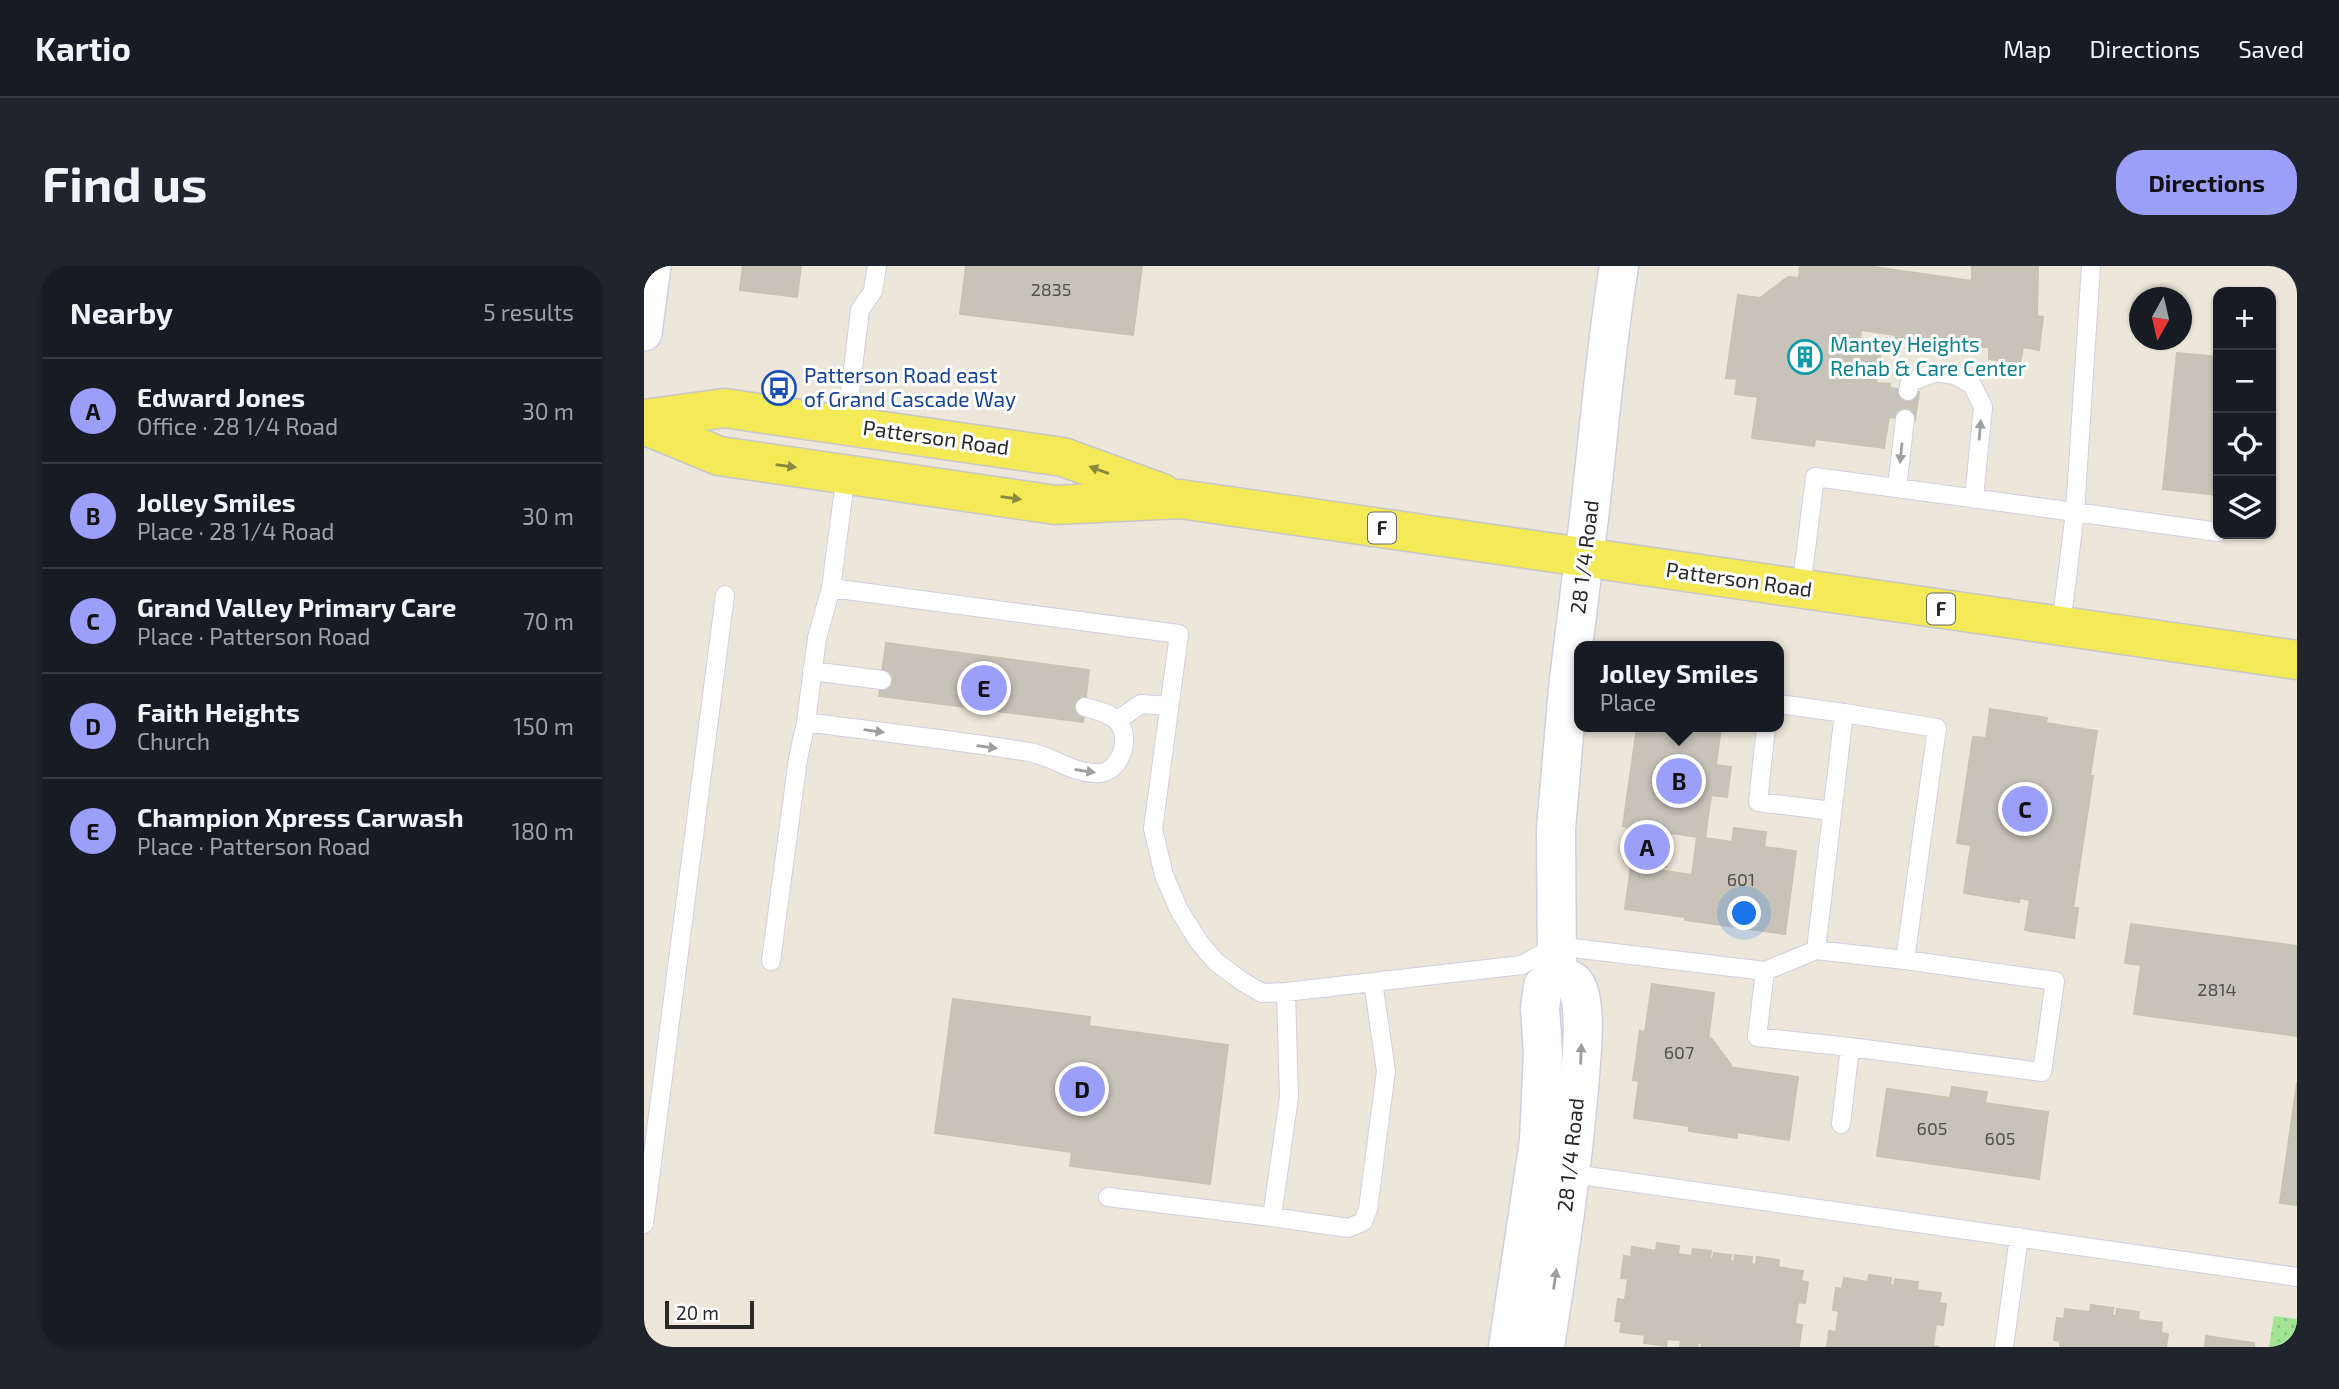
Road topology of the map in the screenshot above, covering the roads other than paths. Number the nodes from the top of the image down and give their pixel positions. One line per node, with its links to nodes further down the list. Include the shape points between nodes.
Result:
1 (653, 266): 5 (street)
2 (877, 266): 10 (lane, via 873,291 860,310)
3 (1619, 266): 17 (street, 28 1/4 Road)
4 (2091, 266): 15 (lane)
5 (644, 333)
6 (1908, 391): 13 (lane, one-way to 6, via 1983,407 1972,385 1955,375 1936,372 1910,382)
7 (644, 419): 10 (main road, Patterson Road / F, via 725,408)
8 (1905, 419): 12 (lane, one-way to 12)
9 (644, 425): 11 (main road, Patterson Road / F, one-way to 11, via 719,456)
10 (846, 426): 14 (main road, Patterson Road / F, one-way to 10, via 1063,457)
11 (846, 474): 14 (main road, Patterson Road / F, one-way to 14, via 1056,505); 18 (lane)
12 (1897, 488): 13 (lane); 19 (lane, via 1815,477)
13 (1974, 498): 15 (lane)
14 (1180, 499): 17 (main road, Patterson Road / F)
15 (2075, 512): 16 (lane); 21 (lane)
16 (2213, 532)
17 (1584, 558): 19 (main road, Patterson Road / F); 22 (street, 28 1/4 Road)
18 (831, 589): 25 (lane); 28 (lane, via 1179,634)
19 (1801, 589): 21 (main road, Patterson Road / F)
20 (725, 595): 47 (lane)
21 (2061, 626): 24 (main road, Patterson Road / F)
22 (1575, 641)
23 (1574, 648): 36 (street, 28 1/4 Road, via 1556,829)
24 (2297, 660)
25 (812, 671): 26 (lane); 32 (lane)
26 (881, 680)
27 (1784, 705): 30 (lane)
28 (1169, 706): 31 (lane, via 1141,704); 41 (lane, via 1153,829 1164,875 1179,910 1216,962 1262,993)
29 (1084, 707): 31 (lane)
30 (1844, 713): 34 (lane); 37 (lane, via 1937,727)
31 (1118, 720): 32 (lane, one-way to 31, via 1032,753 1075,770 1100,773 1111,770 1121,757 1123,734)
32 (806, 722): 38 (lane)
33 (1765, 732): 34 (lane, via 1758,802)
34 (1832, 811): 35 (lane)
35 (1816, 950): 37 (lane); 39 (lane)
36 (1556, 960): 39 (lane); 40 (lane); 44 (street, 28 1/4 Road, via 1543,986 1540,1008 1542,1093)
37 (1905, 960): 42 (lane, via 2055,981 2042,1072)
38 (771, 961)
39 (1765, 971): 42 (lane, via 1757,1037)
40 (1373, 982): 41 (lane); 46 (lane, via 1386,1071 1363,1222 1348,1228)
41 (1286, 992): 46 (lane, via 1289,1097)
42 (1850, 1047): 43 (lane)
43 (1841, 1124)
44 (1553, 1171): 48 (lane); 50 (street, 28 1/4 Road); 51 (street, 28 1/4 Road, one-way to 44)
45 (1108, 1197): 46 (lane)
46 (1272, 1217)
47 (644, 1224)
48 (2019, 1237): 49 (lane); 52 (lane)
49 (2297, 1277)
50 (1508, 1347)
51 (1545, 1347)
52 (2004, 1347)

